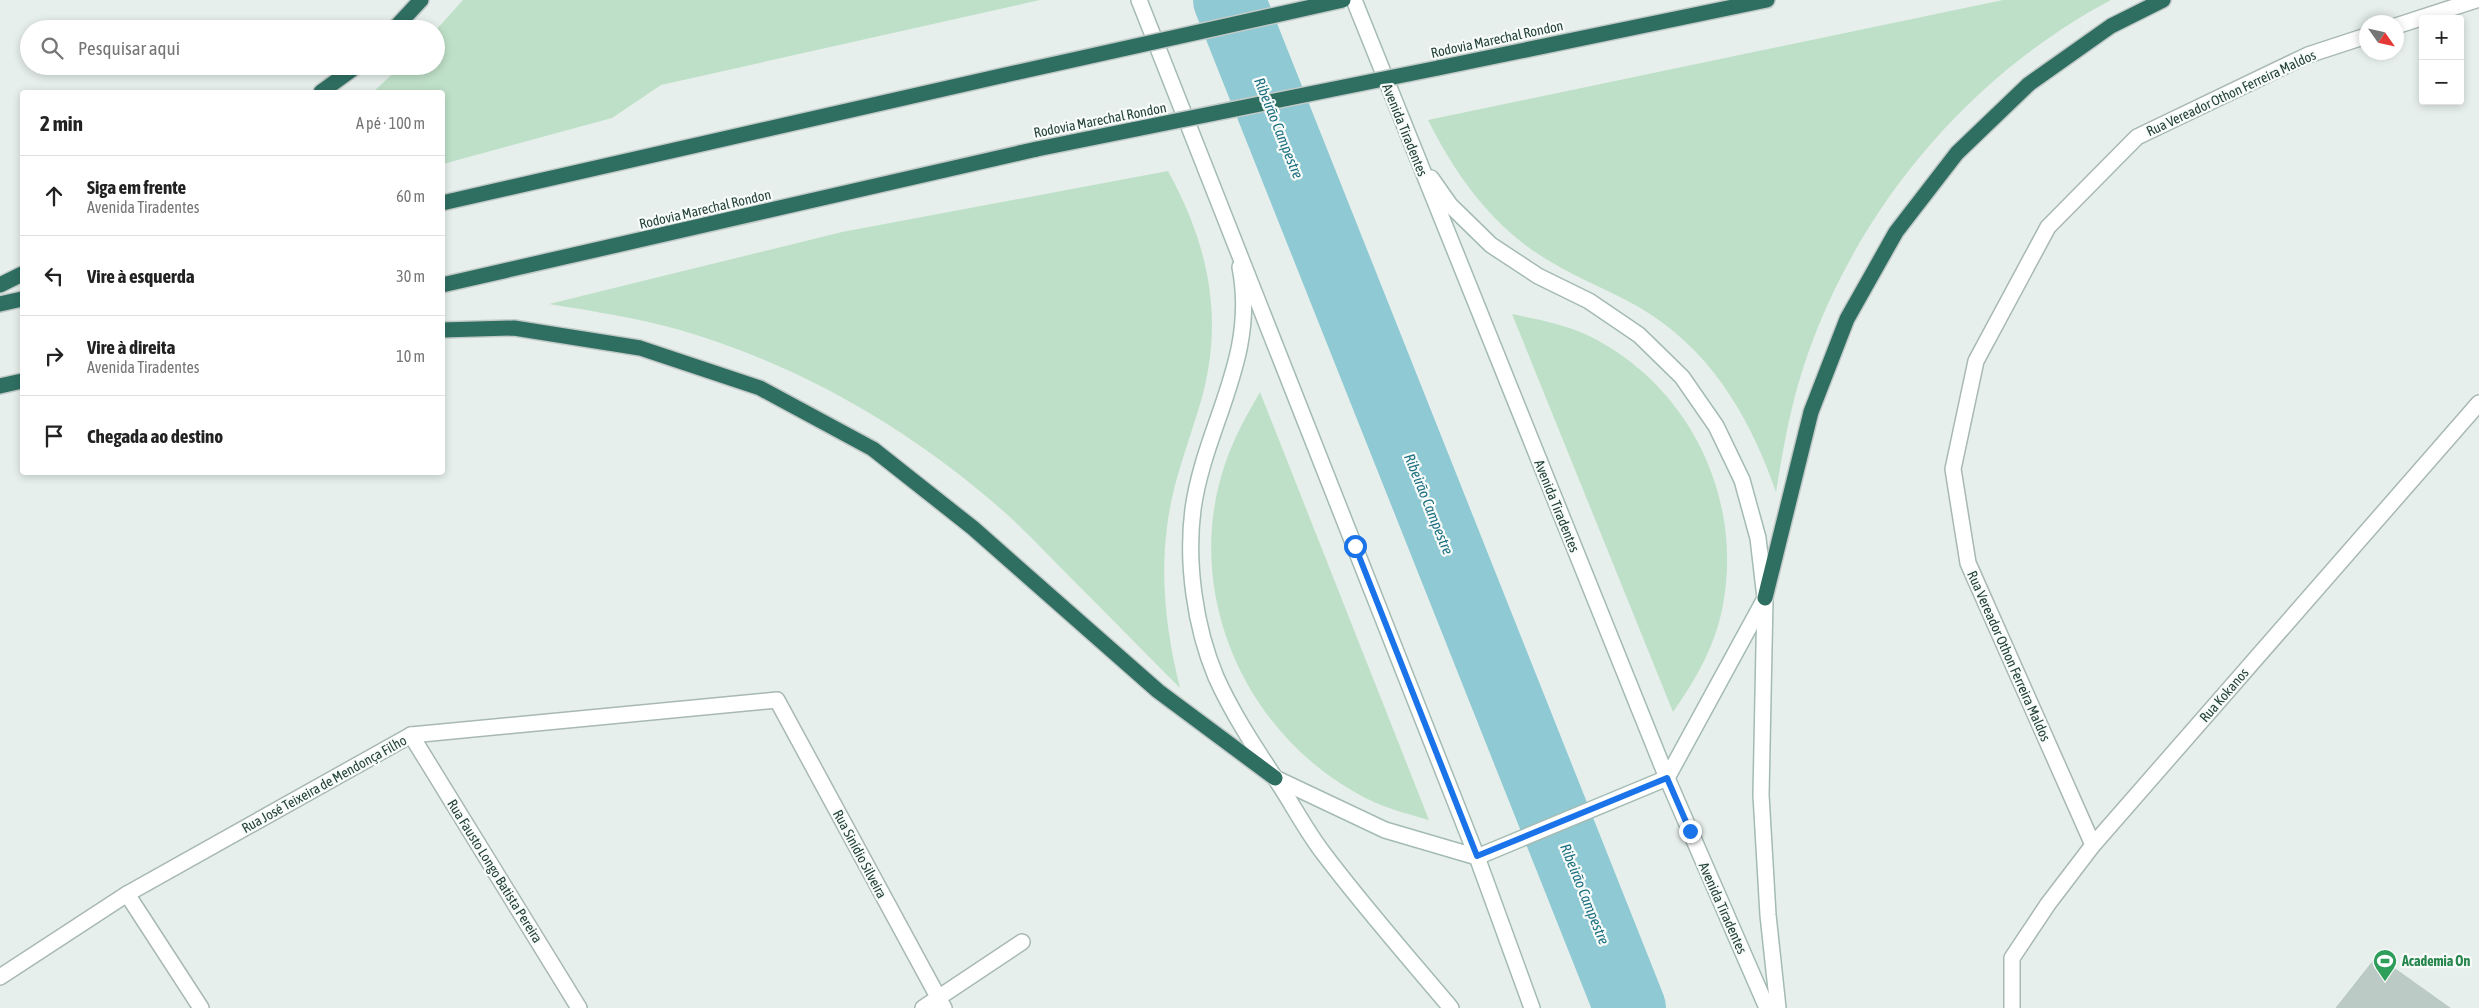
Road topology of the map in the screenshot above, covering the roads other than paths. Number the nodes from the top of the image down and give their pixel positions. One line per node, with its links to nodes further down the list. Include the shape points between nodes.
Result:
1 (421, 0): 8 (highway)
2 (1139, 0): 15 (main road)
3 (1342, 0): 14 (highway, bridge)
4 (1354, 0): 13 (main road, Avenida Tiradentes)
5 (1767, 0): 17 (highway, Rodovia Marechal Rondon, bridge, via 1037,149)
6 (2163, 0): 25 (highway, via 2111,26 2029,84 1957,153 1896,232 1847,319 1811,412)
7 (2476, 0): 9 (main road)
8 (402, 20)
9 (2404, 23)
10 (2359, 38): 30 (main road, Rua Vereador Othon Ferreira Maldos, via 2308,55 2137,137 2048,227 1976,361 1954,469 1968,563)
11 (345, 75): 12 (highway)
12 (324, 90)
13 (1417, 159): 25 (main road, via 1450,204 1491,245 1538,276 1589,301 1632,330 1682,377 1716,426 1742,480 1758,538); 29 (main road, Avenida Tiradentes)
14 (445, 202)
15 (1234, 236): 28 (main road, via 1242,278 1243,320 1237,362 1204,455 1193,510 1192,566 1199,622 1216,675 1241,725); 31 (main road)
16 (20, 275): 18 (highway)
17 (445, 284)
18 (0, 285)
19 (20, 299): 20 (highway)
20 (0, 304)
21 (445, 330): 28 (highway, via 514,328 640,348 760,388 873,449 973,528 1158,691)
22 (20, 381): 23 (highway)
23 (0, 386)
24 (2479, 403): 30 (main road, Rua Kokanos)
25 (1765, 598): 29 (main road, via 1721,682); 42 (main road, via 1761,795 1768,915)
26 (777, 700): 27 (main road, Rua José Teixeira de Mendonça Filho); 35 (main road, Rua Sinídio Silveira)
27 (411, 735): 32 (main road, Rua José Teixeira de Mendonça Filho); 37 (main road, Rua Fausto Longo Batista Pereira)
28 (1275, 778): 31 (main road, via 1385,830); 39 (main road, via 1322,852)
29 (1660, 781): 31 (main road); 41 (main road, Avenida Tiradentes)
30 (2093, 846): 43 (main road, Rua Kokanos, via 2012,958)
31 (1477, 856): 40 (main road)
32 (128, 894): 34 (main road, Rua José Teixeira de Mendonça Filho); 36 (main road)
33 (1022, 942): 35 (main road)
34 (0, 977)
35 (941, 1003): 38 (main road)
36 (201, 1008)
37 (579, 1008)
38 (923, 1008)
39 (1451, 1008)
40 (1532, 1008)
41 (1766, 1008)
42 (1778, 1008)
43 (2012, 1008)

